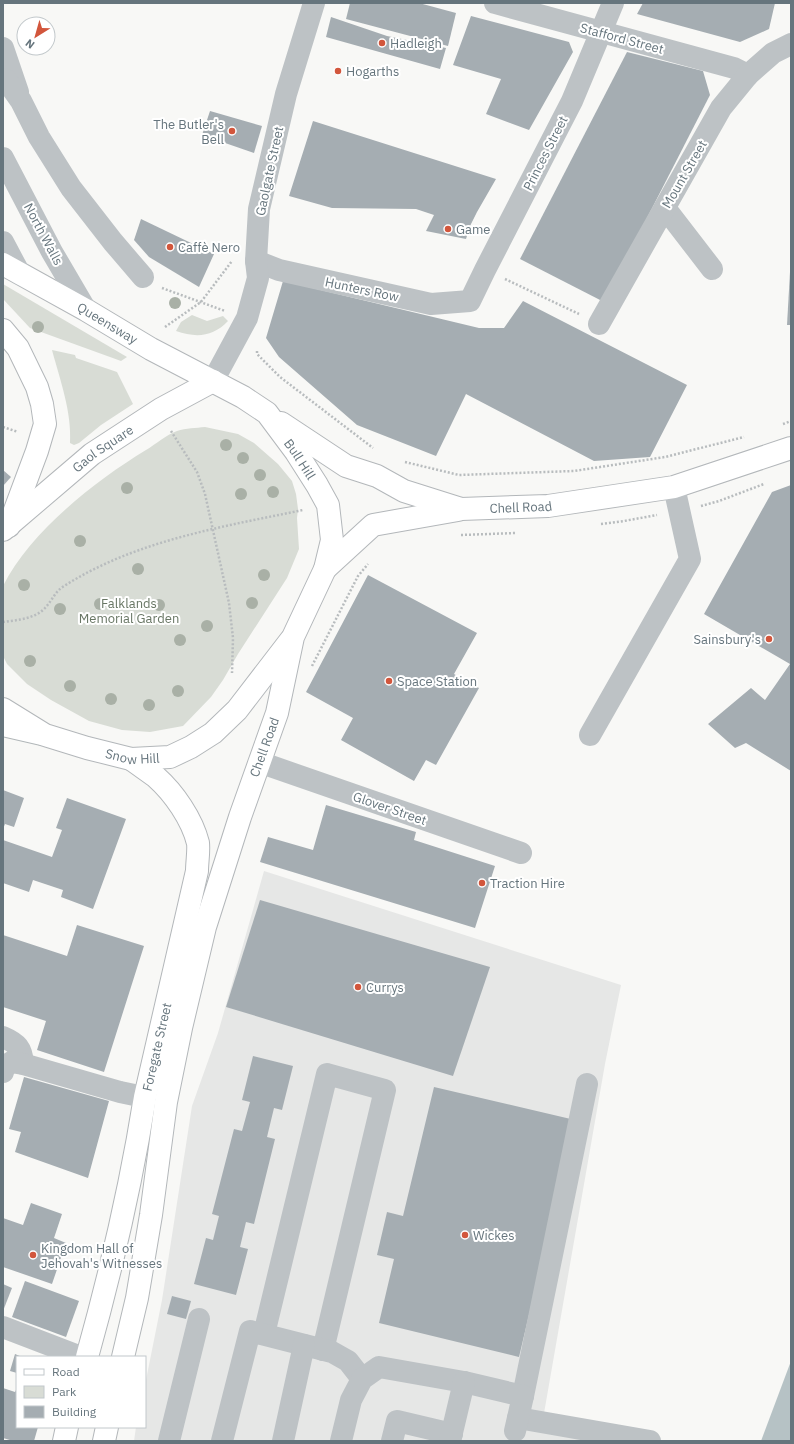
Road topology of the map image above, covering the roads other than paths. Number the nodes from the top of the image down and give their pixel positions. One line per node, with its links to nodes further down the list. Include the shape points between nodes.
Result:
1 (314, 3): 13 (street, Gaolgate Street, via 286,94 259,209)
2 (495, 3): 4 (street, Stafford Street)
3 (613, 3): 4 (street, Princes Street)
4 (601, 32): 7 (street, Stafford Street, via 734,68); 17 (street, Princes Street, via 572,101)
5 (791, 44): 7 (street, Mount Street, via 773,53)
6 (3, 48): 9 (street)
7 (748, 75): 11 (street, Mount Street, via 721,108)
8 (3, 79): 9 (street)
9 (20, 100): 16 (street, via 39,137 106,246)
10 (3, 158): 18 (street, North Walls, via 52,252)
11 (665, 208): 15 (street); 19 (street, Mount Street)
12 (3, 242): 14 (street)
13 (256, 261): 17 (street, Hunters Row, via 278,270 431,304); 21 (street, Gaolgate Street, via 258,278 247,318)
14 (12, 269): 18 (main road, Queensway)
15 (712, 269)
16 (143, 277)
17 (470, 301)
18 (86, 310): 21 (main road, Queensway, via 151,349)
19 (599, 324)
20 (3, 330): 26 (main road, via 18,348 37,387 45,424 38,451)
21 (213, 381): 22 (main road, Bull Hill); 26 (main road, Gaol Square, via 161,409 92,454)
22 (267, 413): 25 (main road, Chell Road, via 346,466 377,476 404,491); 27 (main road, Bull Hill, via 300,459 328,505 332,540)
23 (791, 448): 24 (main road, Chell Road)
24 (674, 487): 25 (main road, Chell Road, via 548,506); 32 (street, via 690,560)
25 (462, 509): 27 (main road, via 373,525)
26 (6, 529)
27 (325, 569): 28 (main road, Chell Road)
28 (293, 637): 33 (main road, Snow Hill, via 237,710 213,733 170,757); 34 (main road, Chell Road, via 277,714)
29 (3, 709): 31 (main road, Snow Hill)
30 (3, 725): 31 (main road)
31 (45, 735): 33 (main road, Snow Hill)
32 (590, 735)
33 (131, 759): 41 (main road, Foregate Street, via 156,777 170,792 190,822 198,844 197,871)
34 (259, 762): 35 (street, Glover Street); 36 (main road, Chell Road)
35 (521, 853)
36 (205, 927): 42 (main road, Foregate Street)
37 (3, 1037): 38 (street, via 12,1040 23,1052)
38 (24, 1064): 39 (street, via 11,1062); 41 (street)
39 (3, 1072)
40 (587, 1084): 52 (street)
41 (145, 1097): 42 (street); 48 (main road, Foregate Street, via 108,1282)
42 (166, 1102): 49 (main road, Foregate Street, via 151,1215)
43 (199, 1319): 58 (street)
44 (3, 1327): 47 (street)
45 (264, 1334): 46 (street); 46 (street, via 327,1074 385,1090); 59 (street, via 250,1331)
46 (313, 1347): 50 (street, via 348,1360); 60 (street)
47 (78, 1356)
48 (88, 1356)
49 (123, 1356)
50 (362, 1379): 51 (street, via 379,1367); 61 (street, via 351,1400)
51 (464, 1382): 52 (street); 55 (street)
52 (523, 1396): 63 (street, via 517,1424)
53 (67, 1428): 56 (main road)
54 (107, 1428): 57 (main road)
55 (451, 1438): 62 (street, via 397,1421)
56 (64, 1441)
57 (104, 1441)
58 (169, 1441)
59 (222, 1441)
60 (283, 1441)
61 (341, 1441)
62 (392, 1441)
63 (650, 1441)

